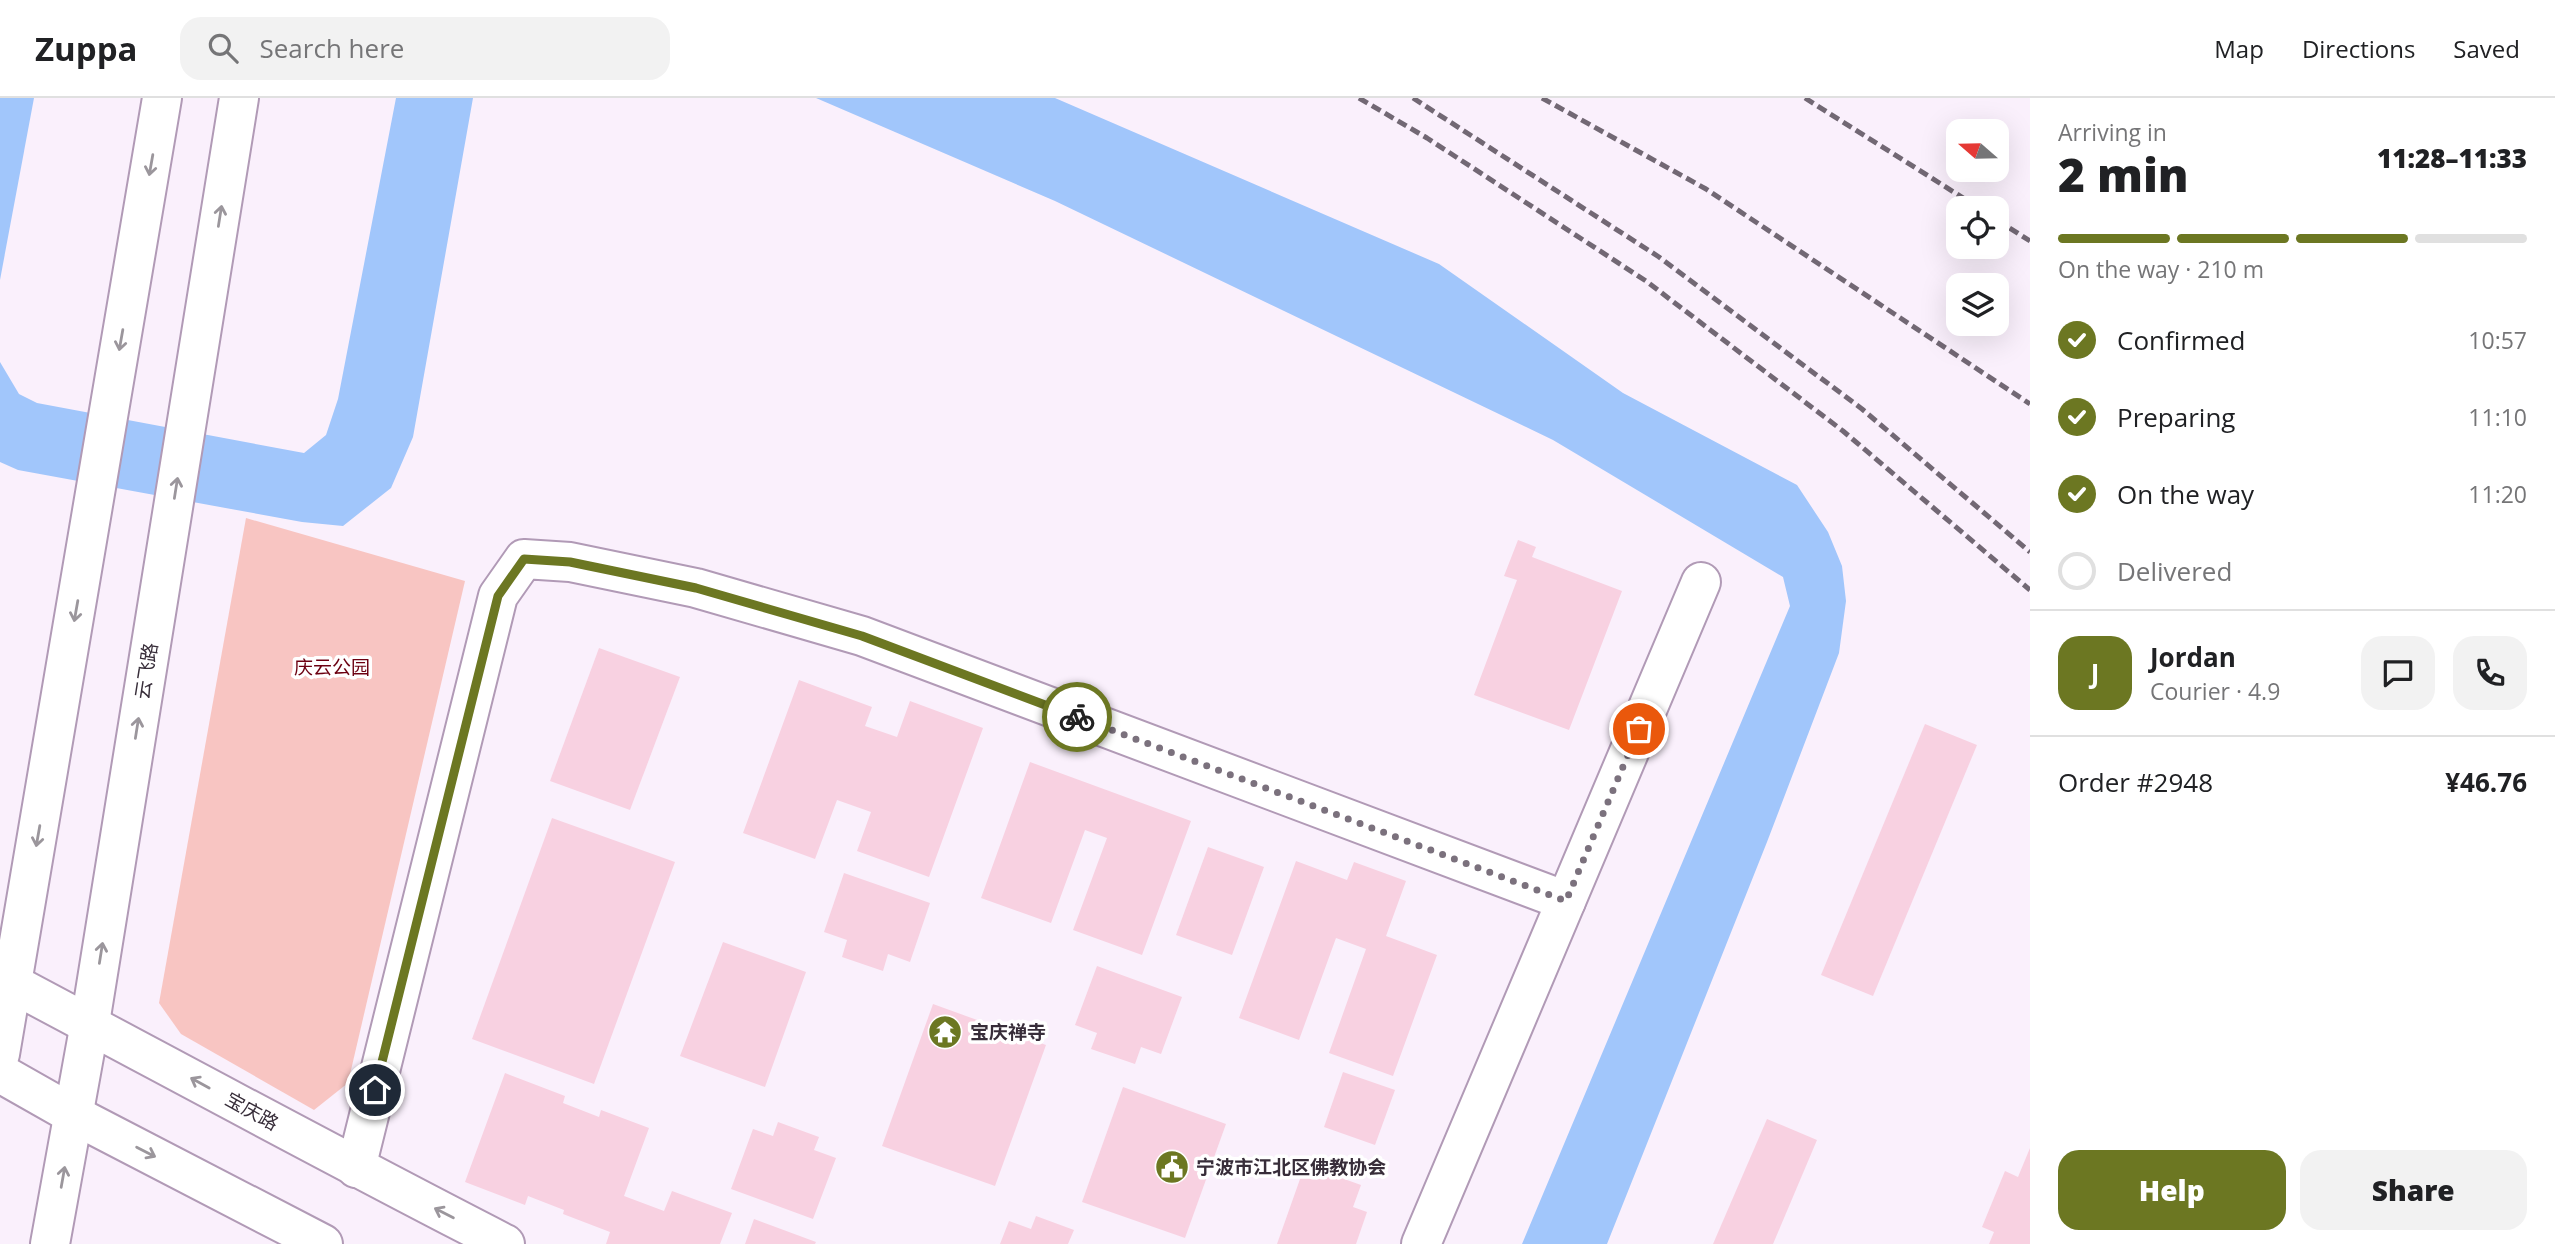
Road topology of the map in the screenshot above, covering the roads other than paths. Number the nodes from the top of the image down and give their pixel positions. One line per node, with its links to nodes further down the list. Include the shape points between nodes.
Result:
1 (162, 98): 5 (main road, one-way to 5)
2 (239, 98): 6 (main road, 云飞路, one-way to 2)
3 (1701, 582): 4 (main road)
4 (1566, 901): 10 (main road, via 862,636 696,588 570,562 524,559 498,596); 14 (main road)
5 (7, 980): 6 (main road, 宝庆路); 7 (main road)
6 (90, 1023): 9 (main road, 云飞路); 10 (main road, 宝庆路, one-way to 6)
7 (0, 1054)
8 (0, 1073): 9 (main road)
9 (74, 1115): 11 (main road, 云飞路, one-way to 9); 12 (main road, one-way to 12)
10 (356, 1168): 13 (main road, 宝庆路, one-way to 10)
11 (50, 1244)
12 (323, 1244)
13 (505, 1244)
14 (1421, 1244)

